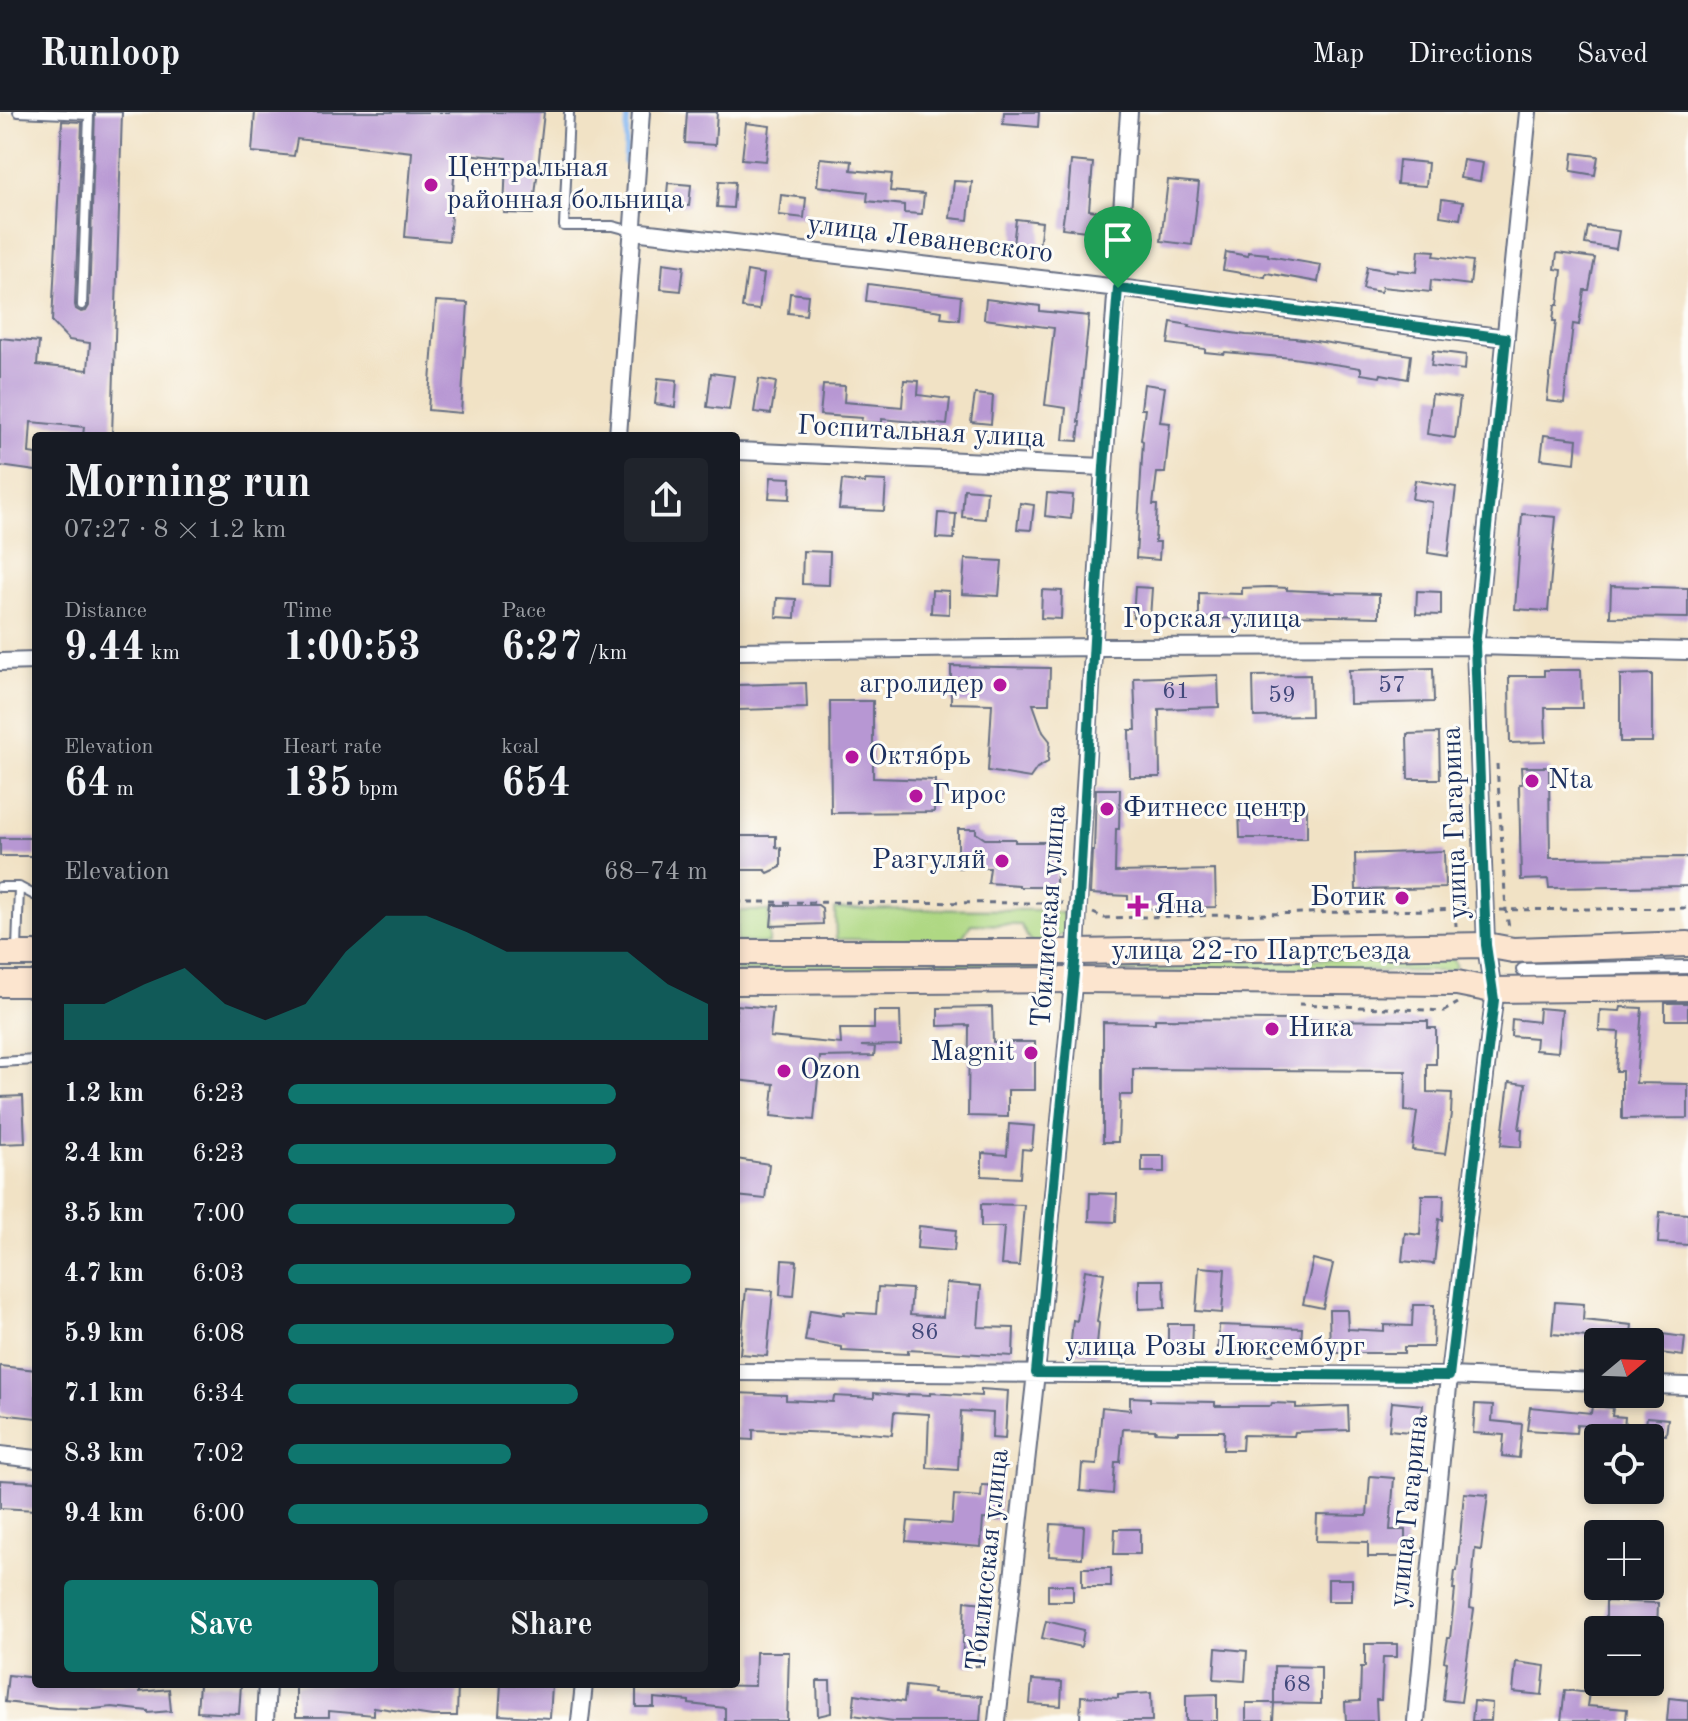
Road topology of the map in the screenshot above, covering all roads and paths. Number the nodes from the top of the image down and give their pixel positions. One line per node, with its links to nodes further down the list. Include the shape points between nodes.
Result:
1 (18, 112): 8 (lane, via 89,115)
2 (569, 112): 6 (lane, via 564,226)
3 (641, 112): 6 (street)
4 (1129, 112): 7 (street, Тбилисская улица)
5 (1528, 112): 9 (street, улица Гагарина)
6 (633, 231): 7 (street, улица Леваневского); 10 (street)
7 (1118, 288): 9 (street, улица Леваневского); 12 (street, Тбилисская улица)
8 (82, 305)
9 (1506, 338): 13 (street, улица Гагарина)
10 (618, 432)
11 (740, 451): 12 (street, Госпитальная улица)
12 (1104, 467): 14 (street, Тбилисская улица)
13 (1475, 646): 14 (street, Горская улица); 16 (street, Горская улица); 25 (street, улица Гагарина)
14 (1094, 647): 15 (street, Горская улица); 23 (street, Тбилисская улица)
15 (740, 651)
16 (1688, 651)
17 (32, 661): 18 (street)
18 (0, 662)
19 (0, 887): 20 (lane)
20 (19, 887): 21 (lane); 30 (lane)
21 (32, 894)
22 (740, 902): 23 (path)
23 (1078, 906): 25 (path, via 1104,918); 29 (street, Тбилисская улица)
24 (1688, 908): 25 (path)
25 (1485, 909): 27 (street, улица Гагарина)
26 (1688, 944): 27 (main road, улица 22-го Партсъезда, via 1513,950)
27 (1486, 945): 29 (main road, улица 22-го Партсъезда); 38 (street, улица Гагарина)
28 (740, 952): 29 (main road, улица 22-го Партсъезда)
29 (1076, 952): 33 (street, Тбилисская улица)
30 (18, 954)
31 (1688, 967): 32 (street)
32 (1523, 970)
33 (1073, 980): 34 (main road, улица 22-го Партсъезда); 38 (main road, улица 22-го Партсъезда, via 1457,983); 42 (street, Тбилисская улица)
34 (740, 982)
35 (0, 984): 36 (main road)
36 (32, 984)
37 (1688, 988): 38 (main road, улица 22-го Партсъезда)
38 (1492, 990): 43 (street, улица Гагарина)
39 (32, 1060): 40 (lane)
40 (0, 1062)
41 (740, 1372): 42 (street, улица Розы Люксембург)
42 (1036, 1373): 43 (street, улица Розы Люксембург); 53 (street, Тбилисская улица)
43 (1449, 1376): 44 (street, улица Розы Люксембург); 54 (street, улица Гагарина)
44 (1584, 1381)
45 (1664, 1385): 46 (street)
46 (1688, 1386)
47 (0, 1455): 48 (street)
48 (32, 1459)
49 (267, 1688): 51 (street)
50 (584, 1688): 52 (street)
51 (265, 1721)
52 (580, 1721)
53 (997, 1721)
54 (1416, 1721)

